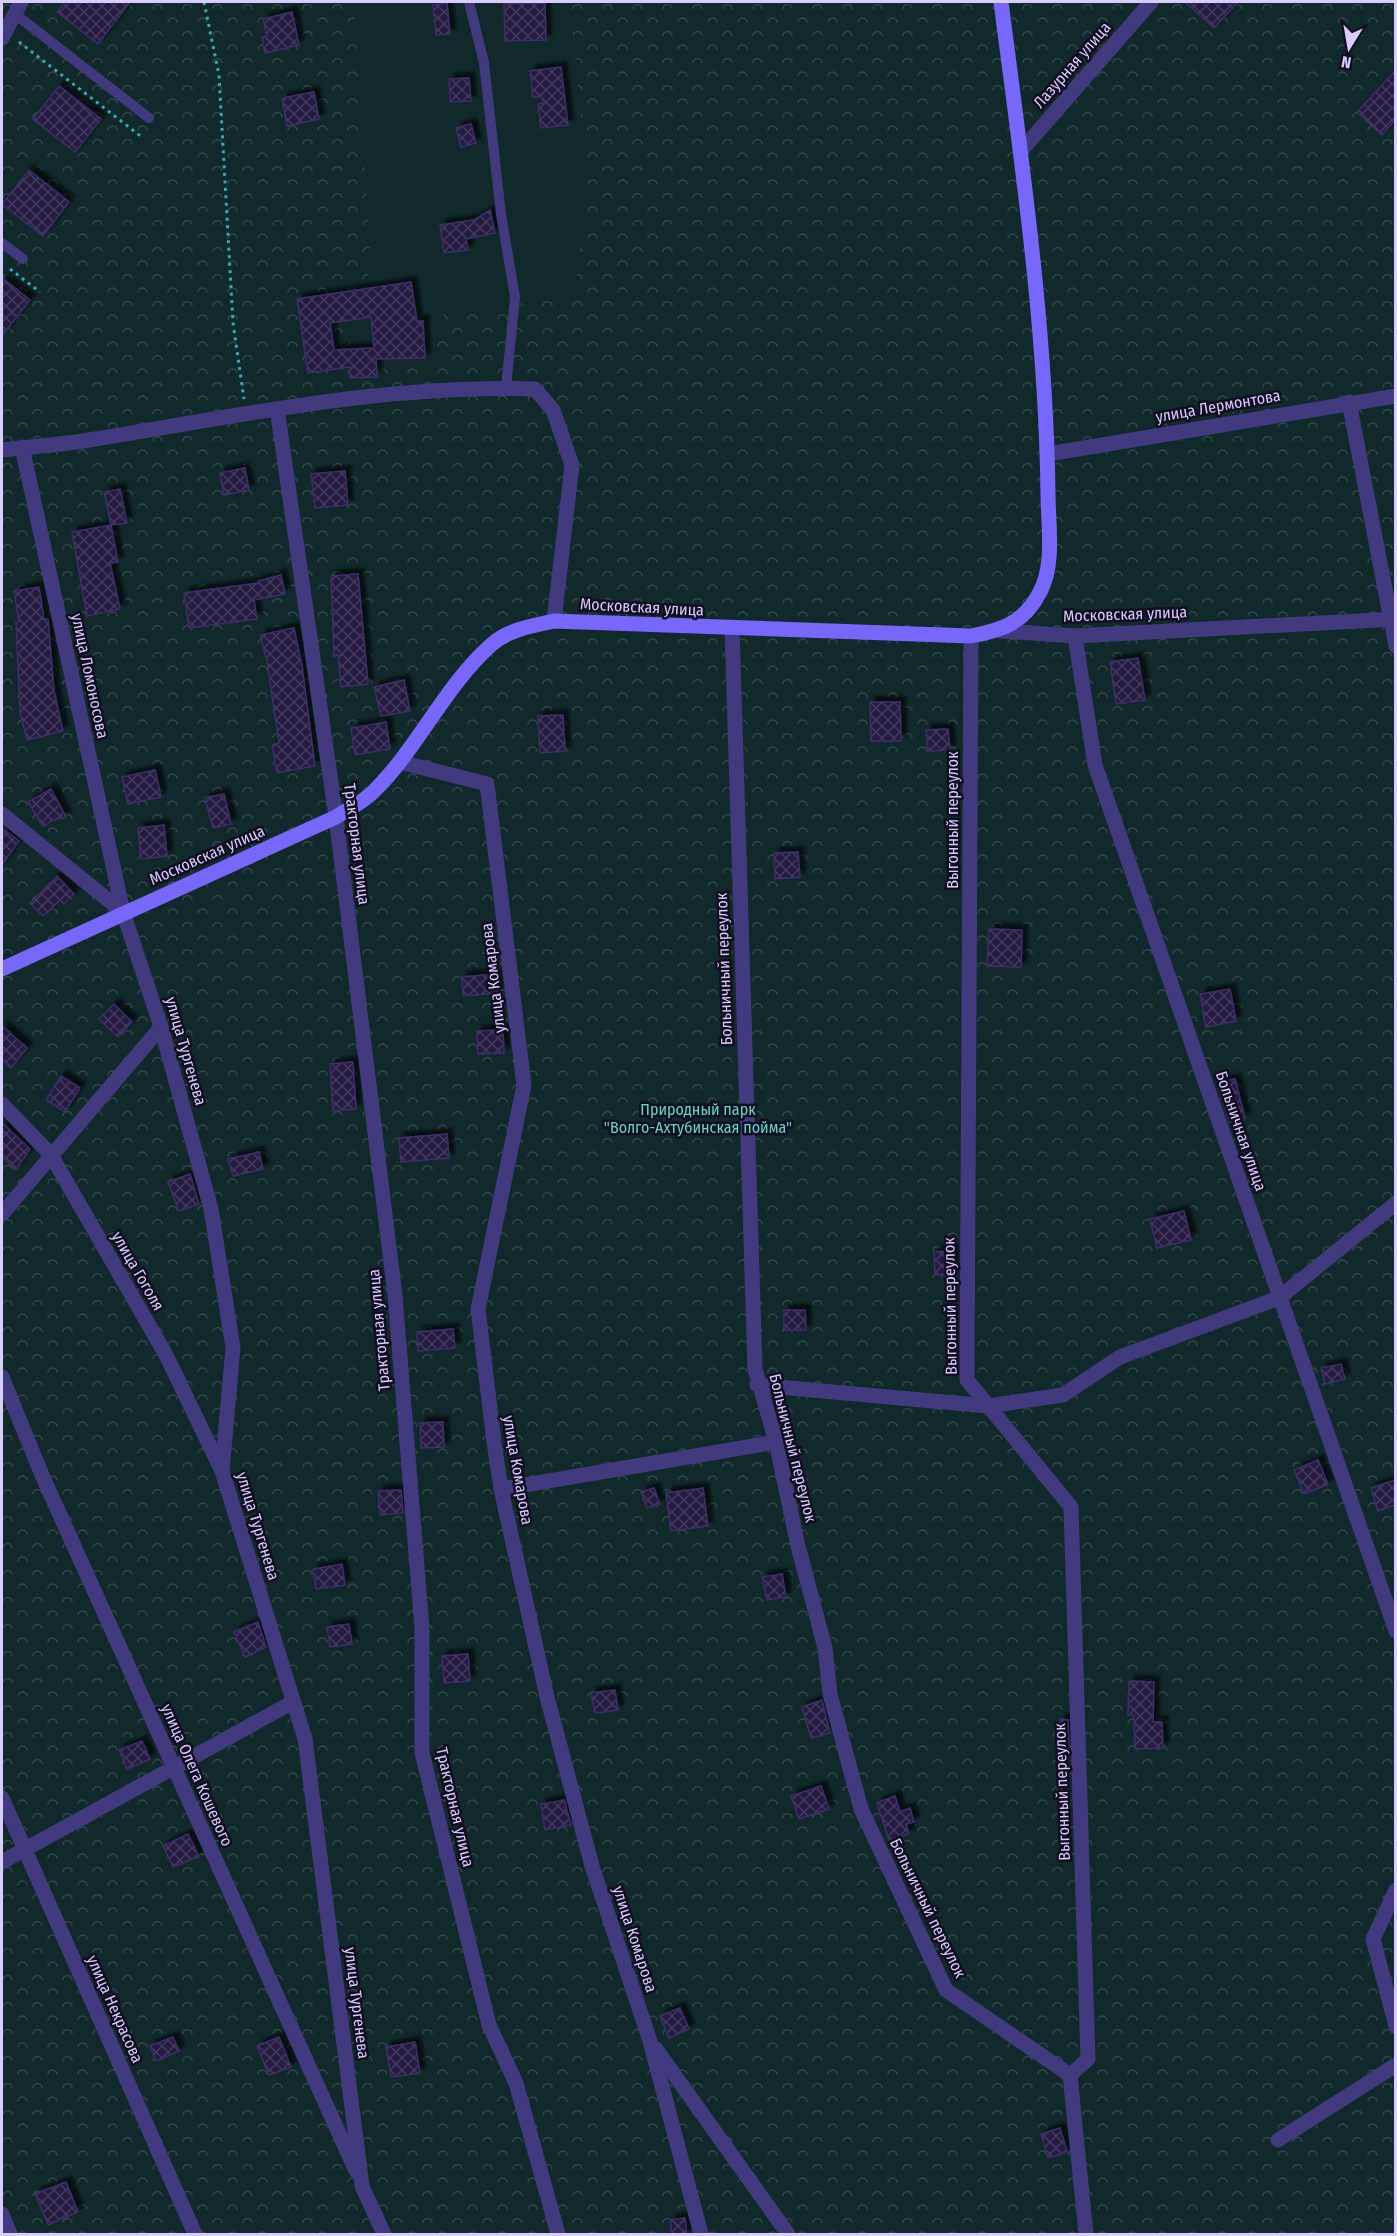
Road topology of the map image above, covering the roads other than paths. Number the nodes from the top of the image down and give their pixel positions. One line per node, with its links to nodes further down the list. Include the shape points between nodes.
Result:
1 (469, 2): 10 (lane, via 484,63 515,297)
2 (1001, 2): 7 (street)
3 (1151, 2): 7 (street, Лазурная улица)
4 (18, 8): 5 (street); 6 (lane)
5 (3, 35)
6 (148, 118)
7 (1020, 152): 16 (street, via 1039,302)
8 (2, 243): 9 (lane)
9 (23, 259)
10 (506, 388): 13 (street, via 387,394); 18 (street, via 535,389 553,410 572,465)
11 (1395, 396): 12 (street, улица Лермонтова)
12 (1349, 402): 16 (street, улица Лермонтова); 17 (street)
13 (277, 409): 14 (street); 26 (street, Тракторная улица)
14 (22, 447): 15 (street); 27 (street, улица Ломоносова)
15 (2, 450)
16 (1048, 454): 20 (street, via 1048,557 1041,591 1026,614)
17 (1394, 619): 22 (street, Московская улица); 23 (street)
18 (554, 621): 19 (street, Московская улица); 24 (street, Московская улица, via 520,628 492,644)
19 (732, 629): 21 (street, Московская улица); 36 (street, Больничный переулок)
20 (1001, 631): 21 (street, Московская улица); 22 (street, Московская улица)
21 (971, 636): 37 (street, Выгонный переулок, via 967,1380)
22 (1075, 636): 34 (street, Больничная улица, via 1095,765)
23 (1395, 646)
24 (400, 762): 26 (street, Московская улица, via 372,793); 40 (street, улица Комарова, via 487,784 524,1085 478,1309)
25 (2, 814): 27 (street)
26 (336, 817): 27 (street, Московская улица); 58 (street, Тракторная улица, via 394,1295 422,1628 422,1753 489,2025 516,2084)
27 (123, 912): 28 (street, Московская улица); 29 (street, улица Тургенева)
28 (2, 969)
29 (161, 1027): 31 (street); 39 (street, улица Тургенева, via 211,1209 233,1348)
30 (2, 1104): 31 (street, улица Гоголя)
31 (51, 1155): 33 (street); 39 (street, улица Гоголя, via 166,1355)
32 (1395, 1203): 34 (street)
33 (2, 1214)
34 (1279, 1298): 37 (street, via 1120,1357 1063,1395); 41 (street, Больничная улица)
35 (2, 1377): 43 (street, улица Олега Кошевого)
36 (757, 1385): 37 (street); 38 (street, Больничный переулок)
37 (988, 1406): 51 (street, Выгонный переулок, via 1071,1507 1088,2059)
38 (776, 1442): 40 (street); 51 (street, Больничный переулок, via 825,1648 830,1694 861,1809 946,1990)
39 (222, 1470): 42 (street, улица Тургенева)
40 (501, 1489): 49 (street, улица Комарова, via 547,1697 592,1866)
41 (1395, 1631)
42 (293, 1702): 43 (street); 53 (street, улица Тургенева, via 305,1739)
43 (174, 1767): 45 (street); 53 (street, улица Олега Кошевого)
44 (2, 1798): 45 (street, улица Некрасова)
45 (24, 1850): 46 (street); 56 (street, улица Некрасова)
46 (2, 1862)
47 (1395, 1890): 48 (street, via 1374,1939)
48 (1395, 2026)
49 (650, 2041): 59 (street, улица Комарова); 60 (street)
50 (1395, 2066): 52 (street)
51 (1070, 2075): 61 (street)
52 (1278, 2140)
53 (362, 2186): 57 (street, улица Тургенева)
54 (2, 2214): 55 (street)
55 (10, 2235)
56 (195, 2235)
57 (384, 2235)
58 (558, 2235)
59 (701, 2235)
60 (788, 2235)
61 (1086, 2235)

